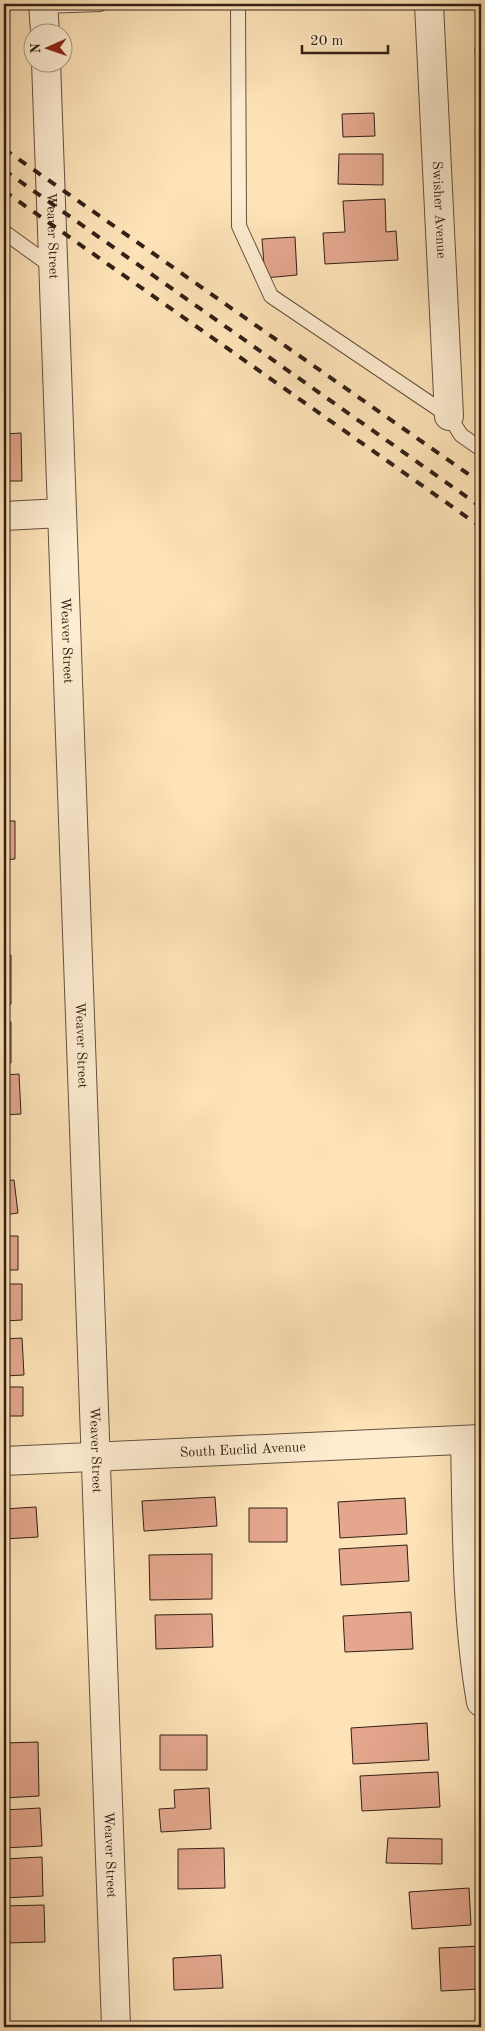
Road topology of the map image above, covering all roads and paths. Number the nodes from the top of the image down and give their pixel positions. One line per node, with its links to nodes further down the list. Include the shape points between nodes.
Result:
1 (100, 4): 4 (lane)
2 (238, 4): 8 (lane, via 239,226 271,296)
3 (430, 4): 8 (street, Swisher Avenue)
4 (44, 14)
5 (46, 72): 7 (street, Weaver Street)
6 (4, 232): 7 (lane)
7 (54, 269): 10 (street, Weaver Street)
8 (449, 416): 9 (lane, via 461,435)
9 (481, 449)
10 (61, 513): 11 (street); 13 (street, Weaver Street)
11 (4, 516)
12 (473, 1440): 13 (street, South Euclid Avenue); 15 (street, via 467,1547 472,1632)
13 (97, 1455): 14 (street, South Euclid Avenue); 16 (street, Weaver Street)
14 (4, 1461)
15 (481, 1702)
16 (116, 2027)

